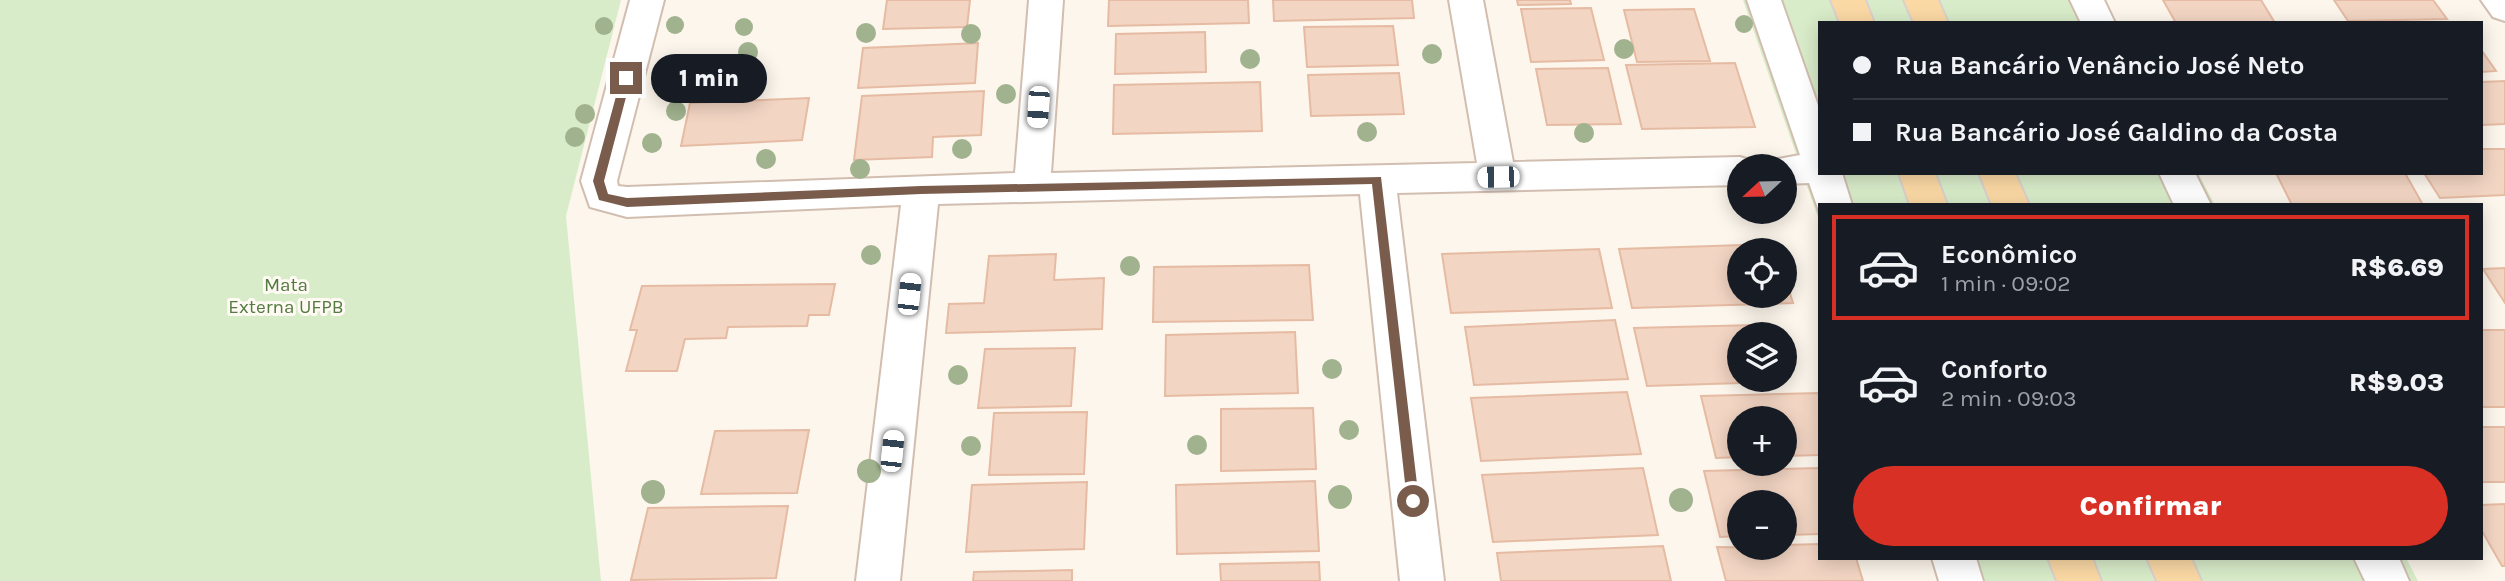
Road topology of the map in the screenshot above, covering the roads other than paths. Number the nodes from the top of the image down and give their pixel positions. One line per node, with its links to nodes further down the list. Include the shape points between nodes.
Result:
1 (647, 0): 24 (street, via 599,181 603,197 627,202)
2 (1046, 0): 23 (street)
3 (1466, 0): 21 (street)
4 (1764, 0): 13 (street)
5 (1848, 0): 10 (main road)
6 (1921, 0): 11 (main road)
7 (2087, 0): 12 (street)
8 (2498, 0): 9 (street)
9 (2505, 9)
10 (1856, 21)
11 (1930, 21)
12 (2097, 21)
13 (1818, 156)
14 (1818, 169): 15 (street)
15 (1797, 170)
16 (1727, 171): 21 (street)
17 (1825, 175): 25 (street)
18 (1918, 175): 26 (main road)
19 (1998, 175): 27 (main road)
20 (2177, 175): 28 (street)
21 (1498, 177): 22 (street)
22 (1377, 180): 23 (street); 34 (street)
23 (1032, 188): 24 (street)
24 (921, 190): 33 (street)
25 (1833, 203)
26 (1928, 203)
27 (2010, 203)
28 (2192, 203)
29 (1955, 560): 35 (street)
30 (2071, 560): 36 (main road)
31 (2170, 560): 37 (main road)
32 (2377, 560): 38 (street)
33 (878, 581)
34 (1422, 581)
35 (1961, 581)
36 (2079, 581)
37 (2179, 581)
38 (2387, 581)

